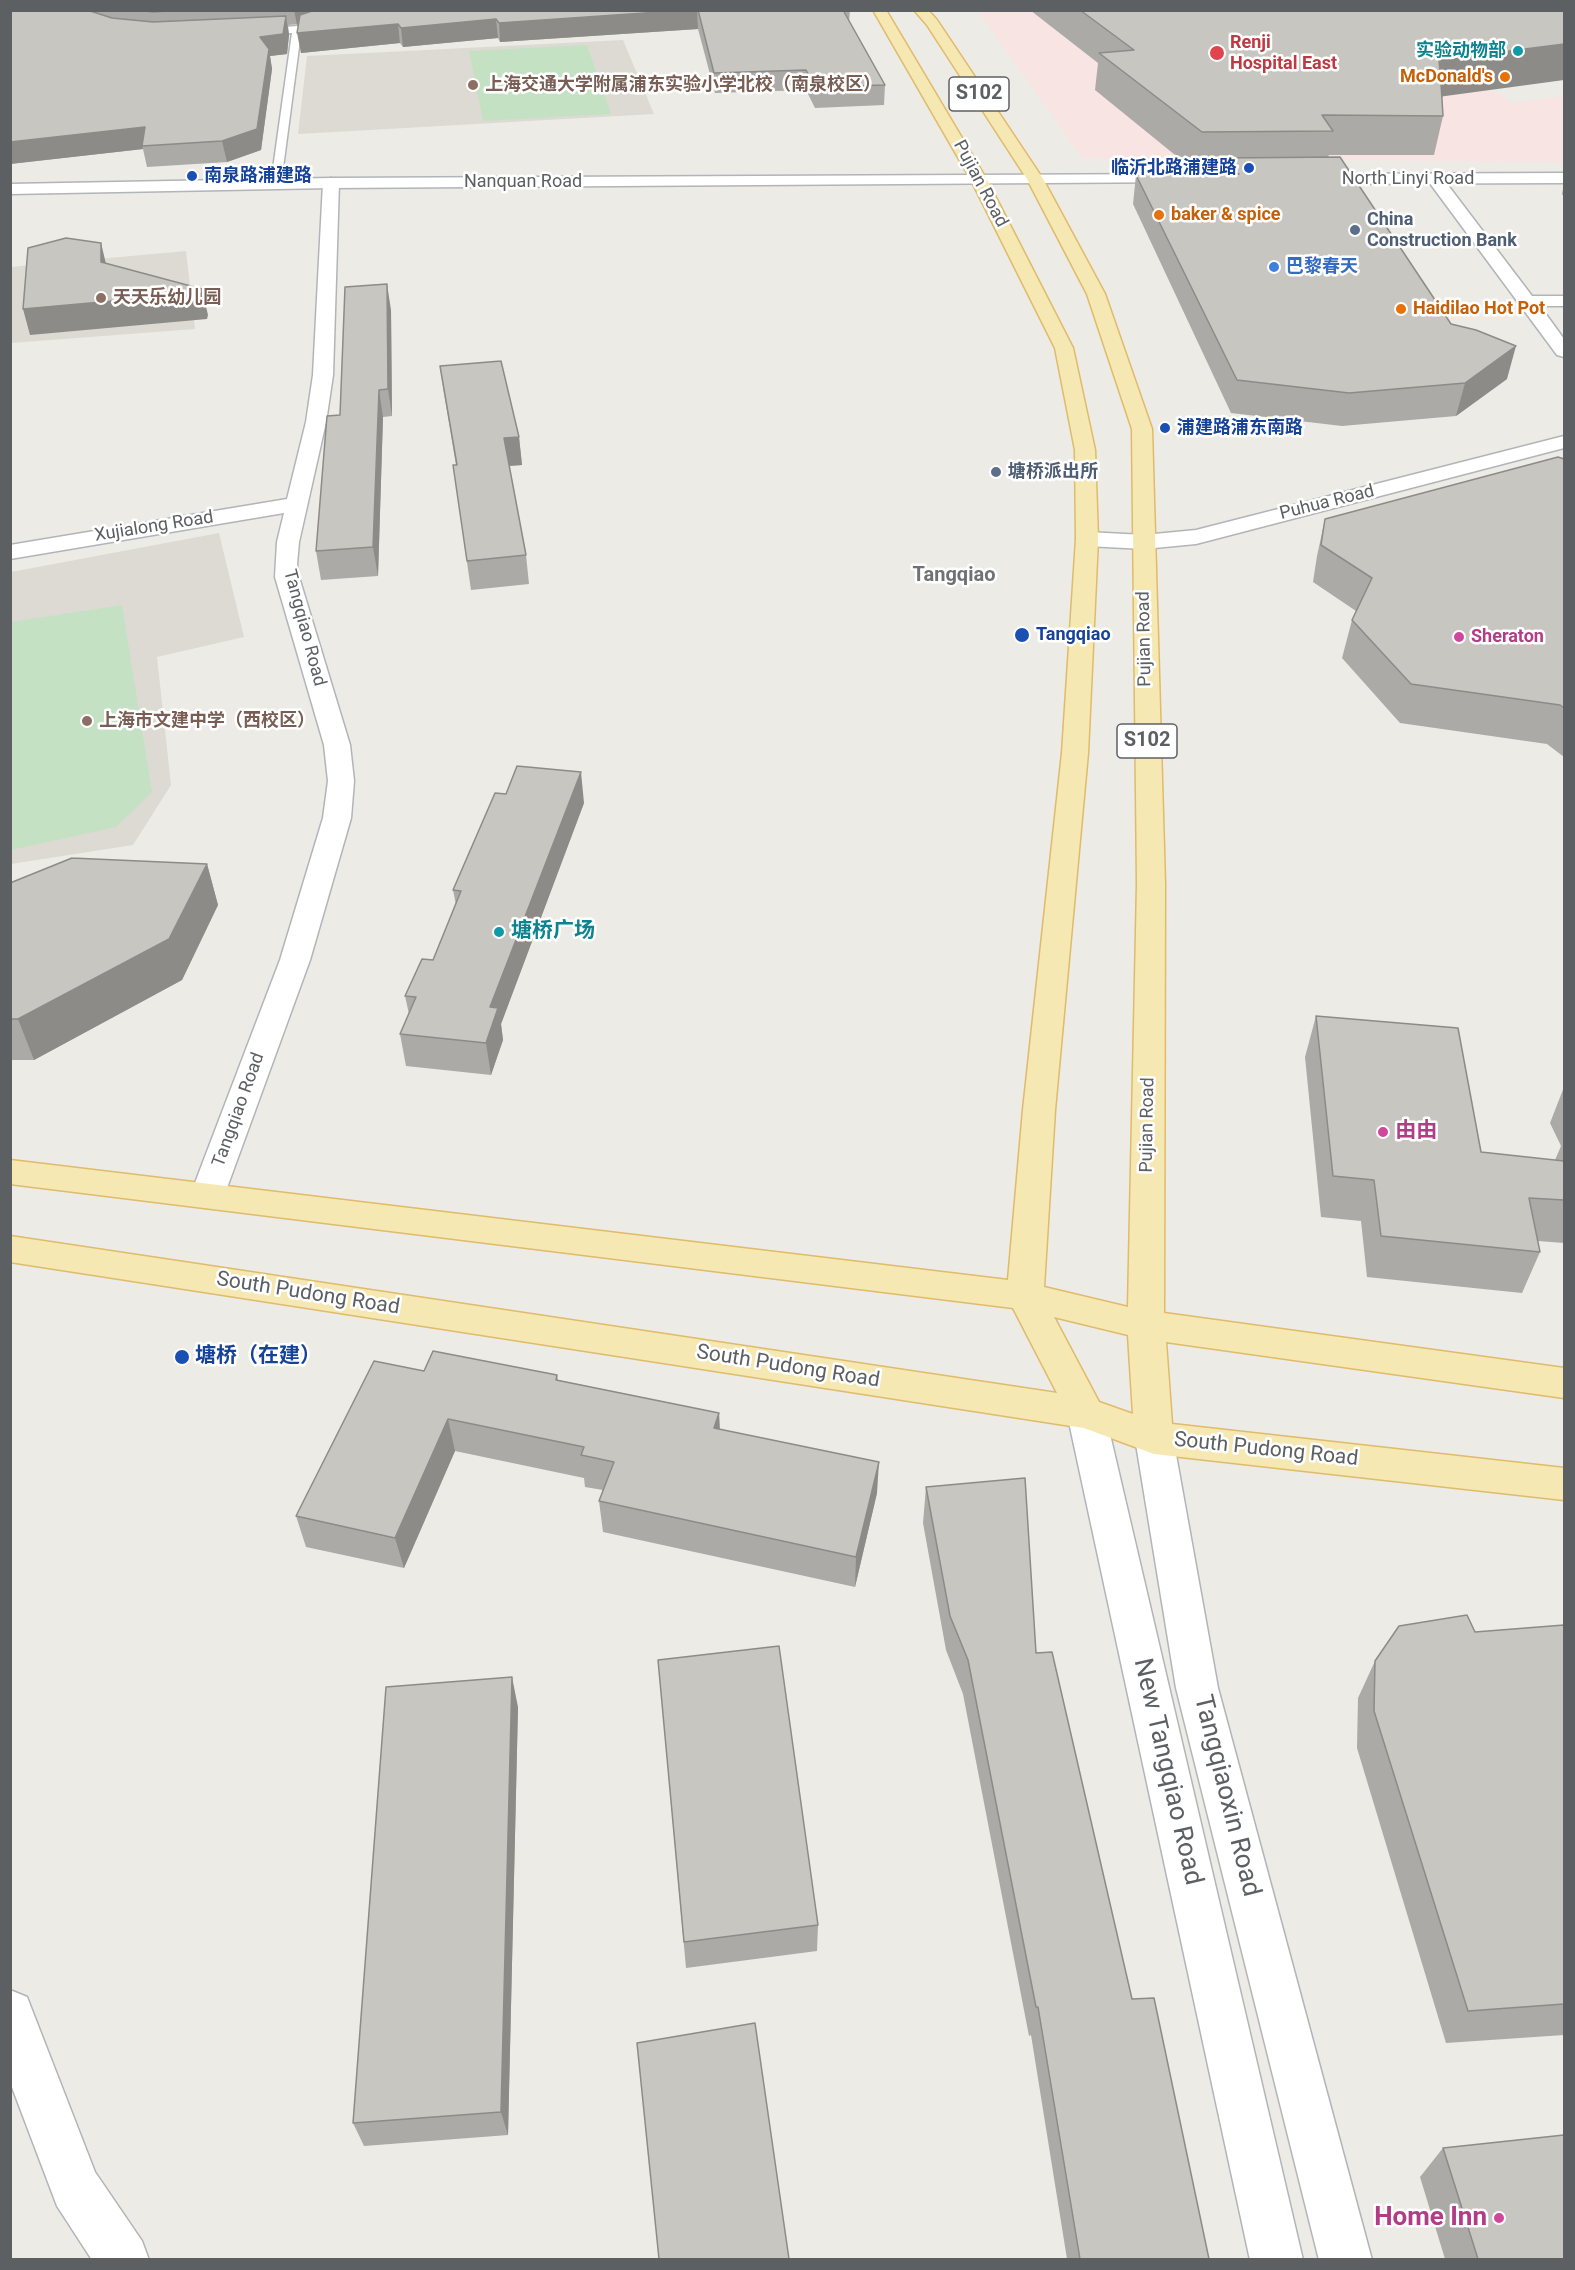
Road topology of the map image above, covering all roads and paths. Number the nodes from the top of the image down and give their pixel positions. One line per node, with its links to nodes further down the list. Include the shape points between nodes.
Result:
1 (879, 10): 11 (main road, Pujian Road / S102)
2 (920, 10): 7 (main road, Pujian Road / S102, via 932,22)
3 (315, 26): 4 (lane)
4 (297, 30): 5 (lane); 12 (lane)
5 (252, 33)
6 (1564, 178): 10 (street, North Linyi Road)
7 (1035, 179): 8 (street); 11 (street, Nanquan Road); 21 (main road, Pujian Road / S102, via 1096,294 1142,429)
8 (1199, 179)
9 (1290, 179): 10 (street, North Linyi Road)
10 (1435, 179): 15 (street)
11 (979, 180): 13 (street, Nanquan Road); 20 (main road, Pujian Road / S102, via 1065,348 1085,450)
12 (276, 183): 13 (street, Nanquan Road); 14 (street, Nanquan Road)
13 (331, 183): 19 (street, Tangqiao Road, via 323,375)
14 (10, 189)
15 (1527, 301): 16 (street); 17 (street)
16 (1564, 301)
17 (1564, 351)
18 (1564, 442): 21 (street, Puhua Road, via 1196,537)
19 (297, 504): 22 (street, Xujialong Road); 24 (street, Tangqiao Road, via 288,542 286,577 337,745 341,781 338,818 295,960)
20 (1087, 539): 21 (street, Puhua Road); 26 (main road, Pujian Road / S102, via 1075,753 1039,1110)
21 (1144, 542): 27 (main road, Pujian Road / S102, via 1151,884)
22 (10, 552)
23 (10, 1172): 24 (main road)
24 (207, 1196): 26 (main road)
25 (10, 1249): 29 (main road, South Pudong Road)
26 (1025, 1296): 27 (main road); 29 (main road, New Tangqiao Road)
27 (1146, 1325): 28 (main road); 30 (main road, Tangqiaoxin Road)
28 (1564, 1383)
29 (1086, 1413): 30 (main road, South Pudong Road); 34 (street, New Tangqiao Road)
30 (1154, 1438): 31 (main road, South Pudong Road); 35 (street, Tangqiaoxin Road, via 1197,1688)
31 (1564, 1484)
32 (10, 2014): 33 (street, via 75,2188)
33 (123, 2259)
34 (1277, 2259)
35 (1346, 2259)

